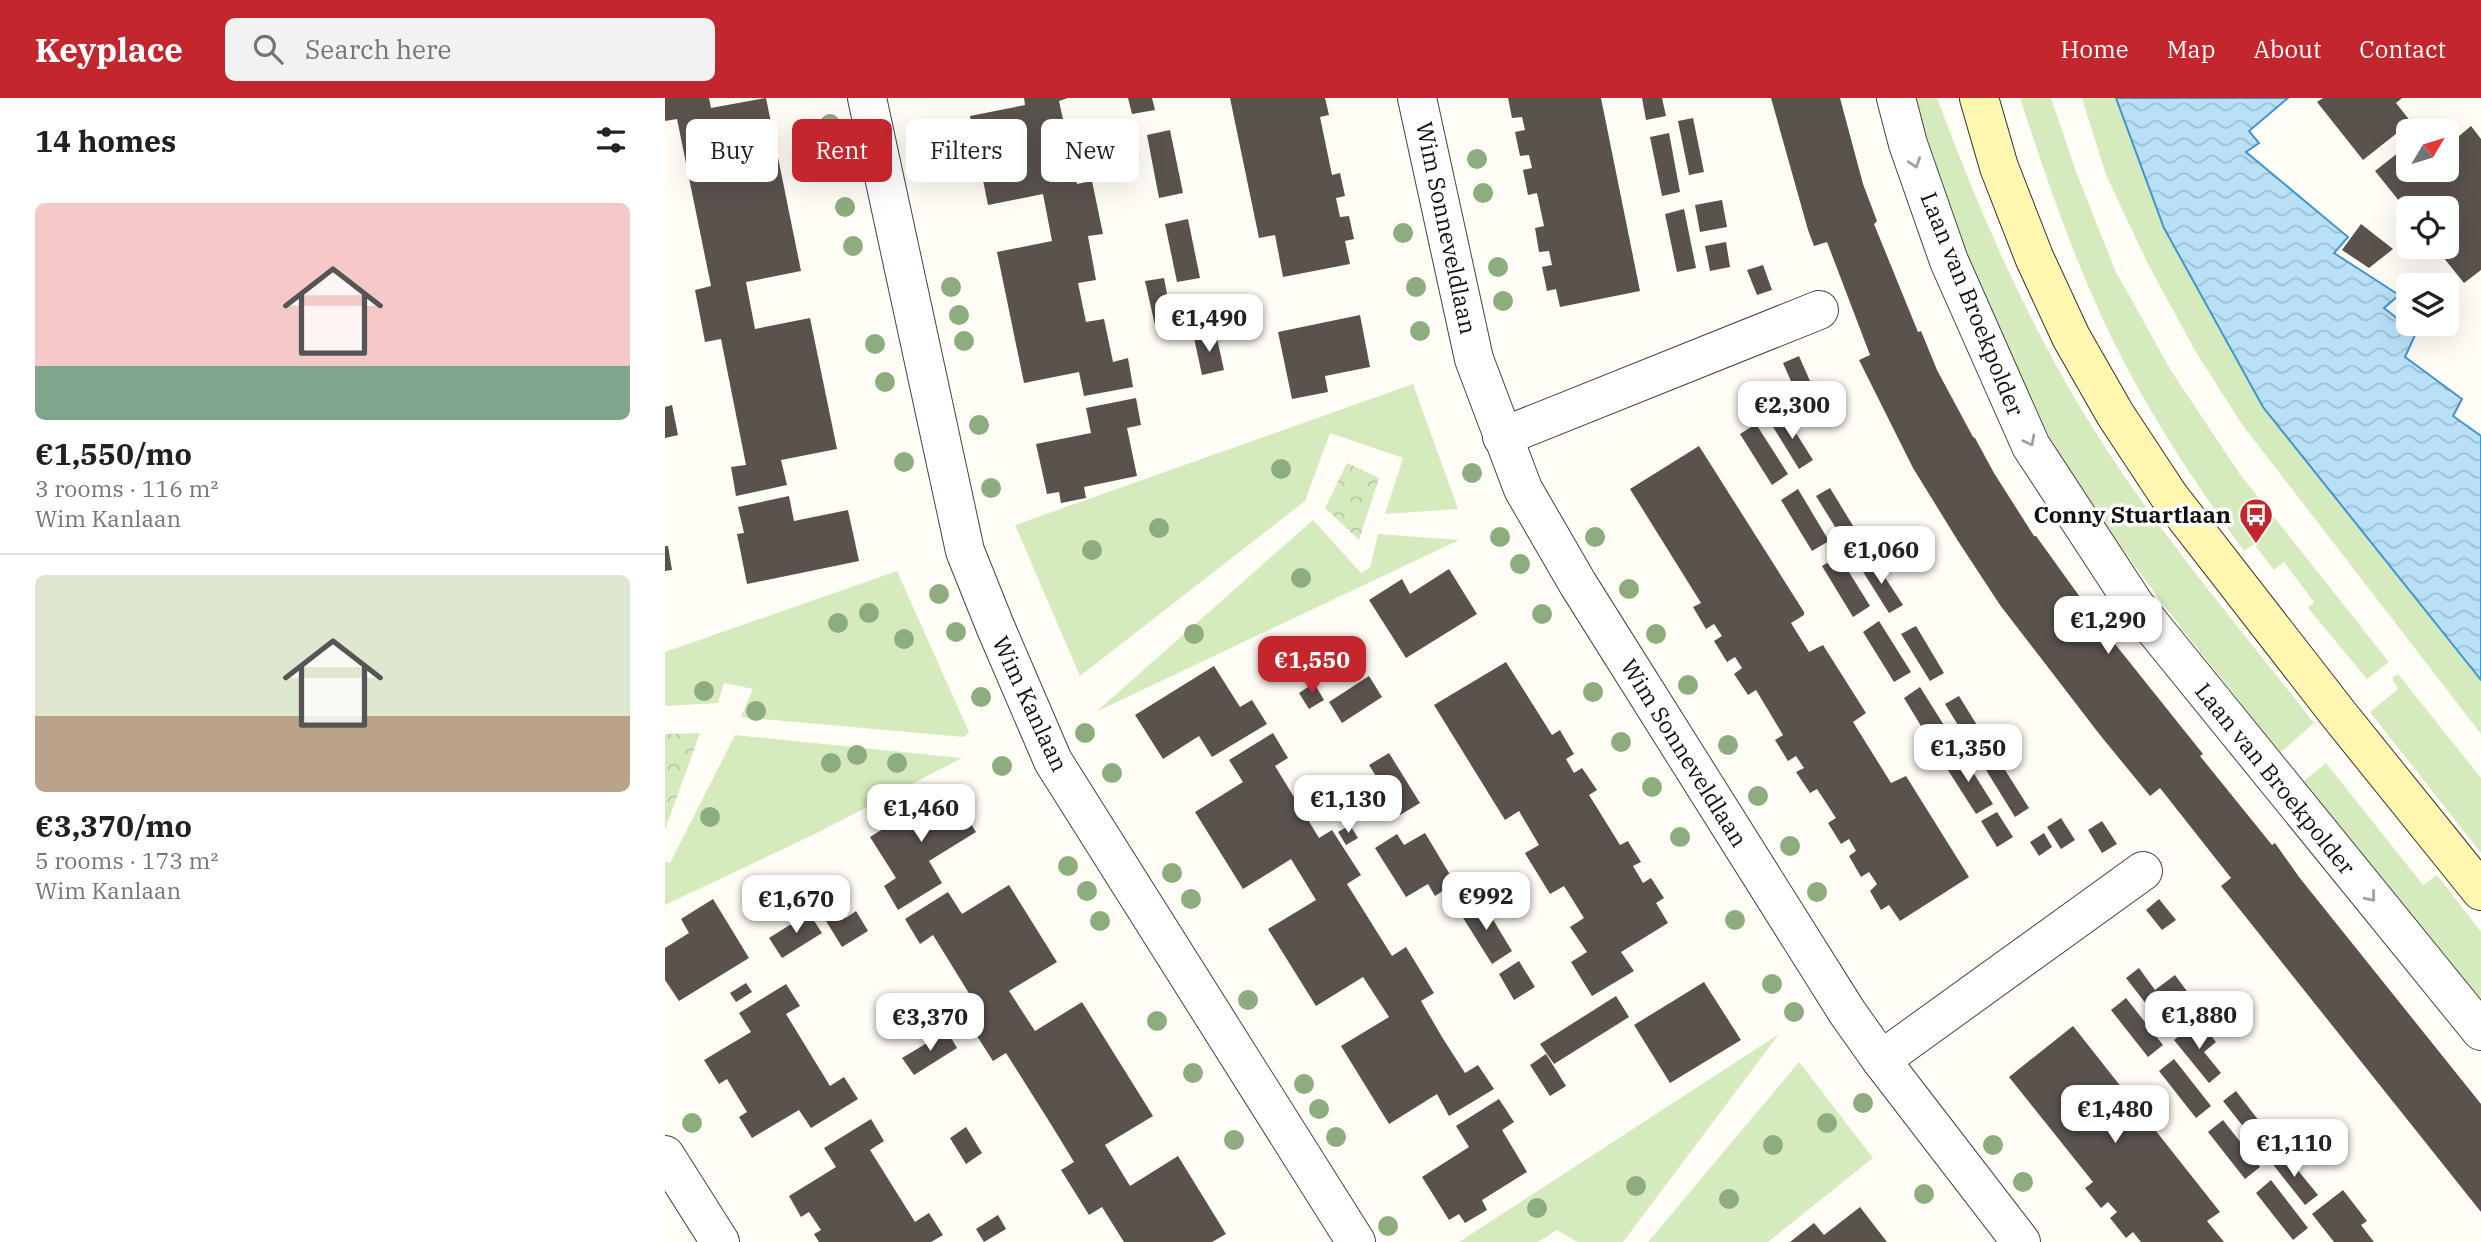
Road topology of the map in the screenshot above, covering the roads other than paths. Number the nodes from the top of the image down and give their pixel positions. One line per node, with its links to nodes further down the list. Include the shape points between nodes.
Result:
1 (866, 98): 13 (street, Wim Kanlaan, via 965,551 995,626 1053,761)
2 (1417, 98): 6 (street, Wim Sonneveldlaan, via 1474,359)
3 (1896, 98): 9 (street, Laan van Broekpolder, one-way to 9, via 1949,261 2031,446 2135,605)
4 (1979, 98): 8 (main road, via 1999,167 2034,257 2071,337 2115,414 2169,496)
5 (1819, 310): 6 (street)
6 (1502, 437): 10 (street, Wim Sonneveldlaan, via 1523,489 1578,584)
7 (2143, 872): 10 (street)
8 (2481, 891)
9 (2481, 1031)
10 (1881, 1060): 14 (street, Wim Sonneveldlaan)
11 (665, 1155): 12 (street)
12 (720, 1242)
13 (1356, 1242)
14 (2021, 1242)

